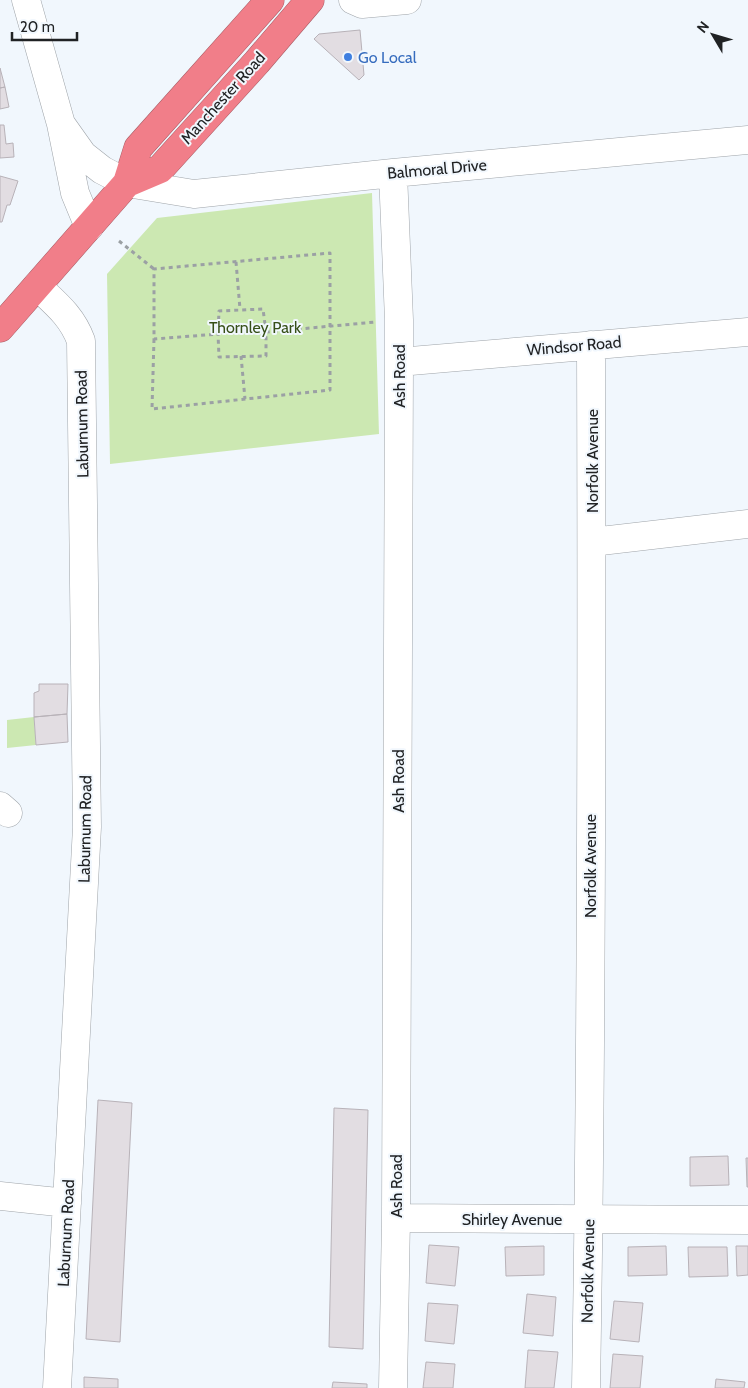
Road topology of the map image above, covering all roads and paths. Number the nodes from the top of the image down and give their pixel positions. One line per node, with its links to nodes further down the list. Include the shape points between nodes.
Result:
1 (26, 0): 6 (street)
2 (270, 0): 9 (highway, Manchester Road, via 138,148)
3 (310, 0): 9 (highway, Manchester Road, via 160,170)
4 (353, 0): 5 (street, via 362,4)
5 (407, 0)
6 (61, 124): 9 (street, Balmoral Drive, via 83,155); 10 (street, via 75,193)
7 (748, 140): 8 (street, Balmoral Drive)
8 (392, 173): 9 (street, Balmoral Drive, via 194,194); 16 (street, Ash Road)
9 (127, 183): 10 (highway, Manchester Road)
10 (89, 226): 14 (highway, Manchester Road)
11 (119, 241): 13 (path)
12 (236, 262): 13 (path); 15 (path); 17 (path, via 330,253)
13 (154, 269): 22 (path)
14 (37, 286): 18 (highway, Manchester Road); 30 (street, Laburnum Road, via 67,315 81,340 88,827)
15 (240, 309): 19 (path, via 262,309); 21 (path, via 219,312)
16 (399, 320): 17 (path); 25 (street, Ash Road)
17 (330, 326): 19 (path); 26 (path, via 330,390)
18 (0, 328)
19 (266, 332): 24 (path, via 266,356)
20 (748, 332): 23 (street, Windsor Road)
21 (218, 334): 22 (path); 24 (path, via 219,357)
22 (154, 339): 26 (path, via 152,409)
23 (591, 345): 25 (street, Windsor Road); 28 (street, Norfolk Avenue)
24 (241, 356): 26 (path)
25 (399, 362): 31 (street, Ash Road)
26 (245, 399)
27 (748, 524): 28 (street)
28 (592, 542): 32 (street, Norfolk Avenue)
29 (0, 1196): 30 (street)
30 (67, 1203): 34 (street, Laburnum Road)
31 (396, 1218): 32 (street, Shirley Avenue); 35 (street, Ash Road)
32 (589, 1219): 33 (street, Shirley Avenue); 36 (street, Norfolk Avenue)
33 (748, 1220)
34 (57, 1388)
35 (393, 1388)
36 (586, 1388)

